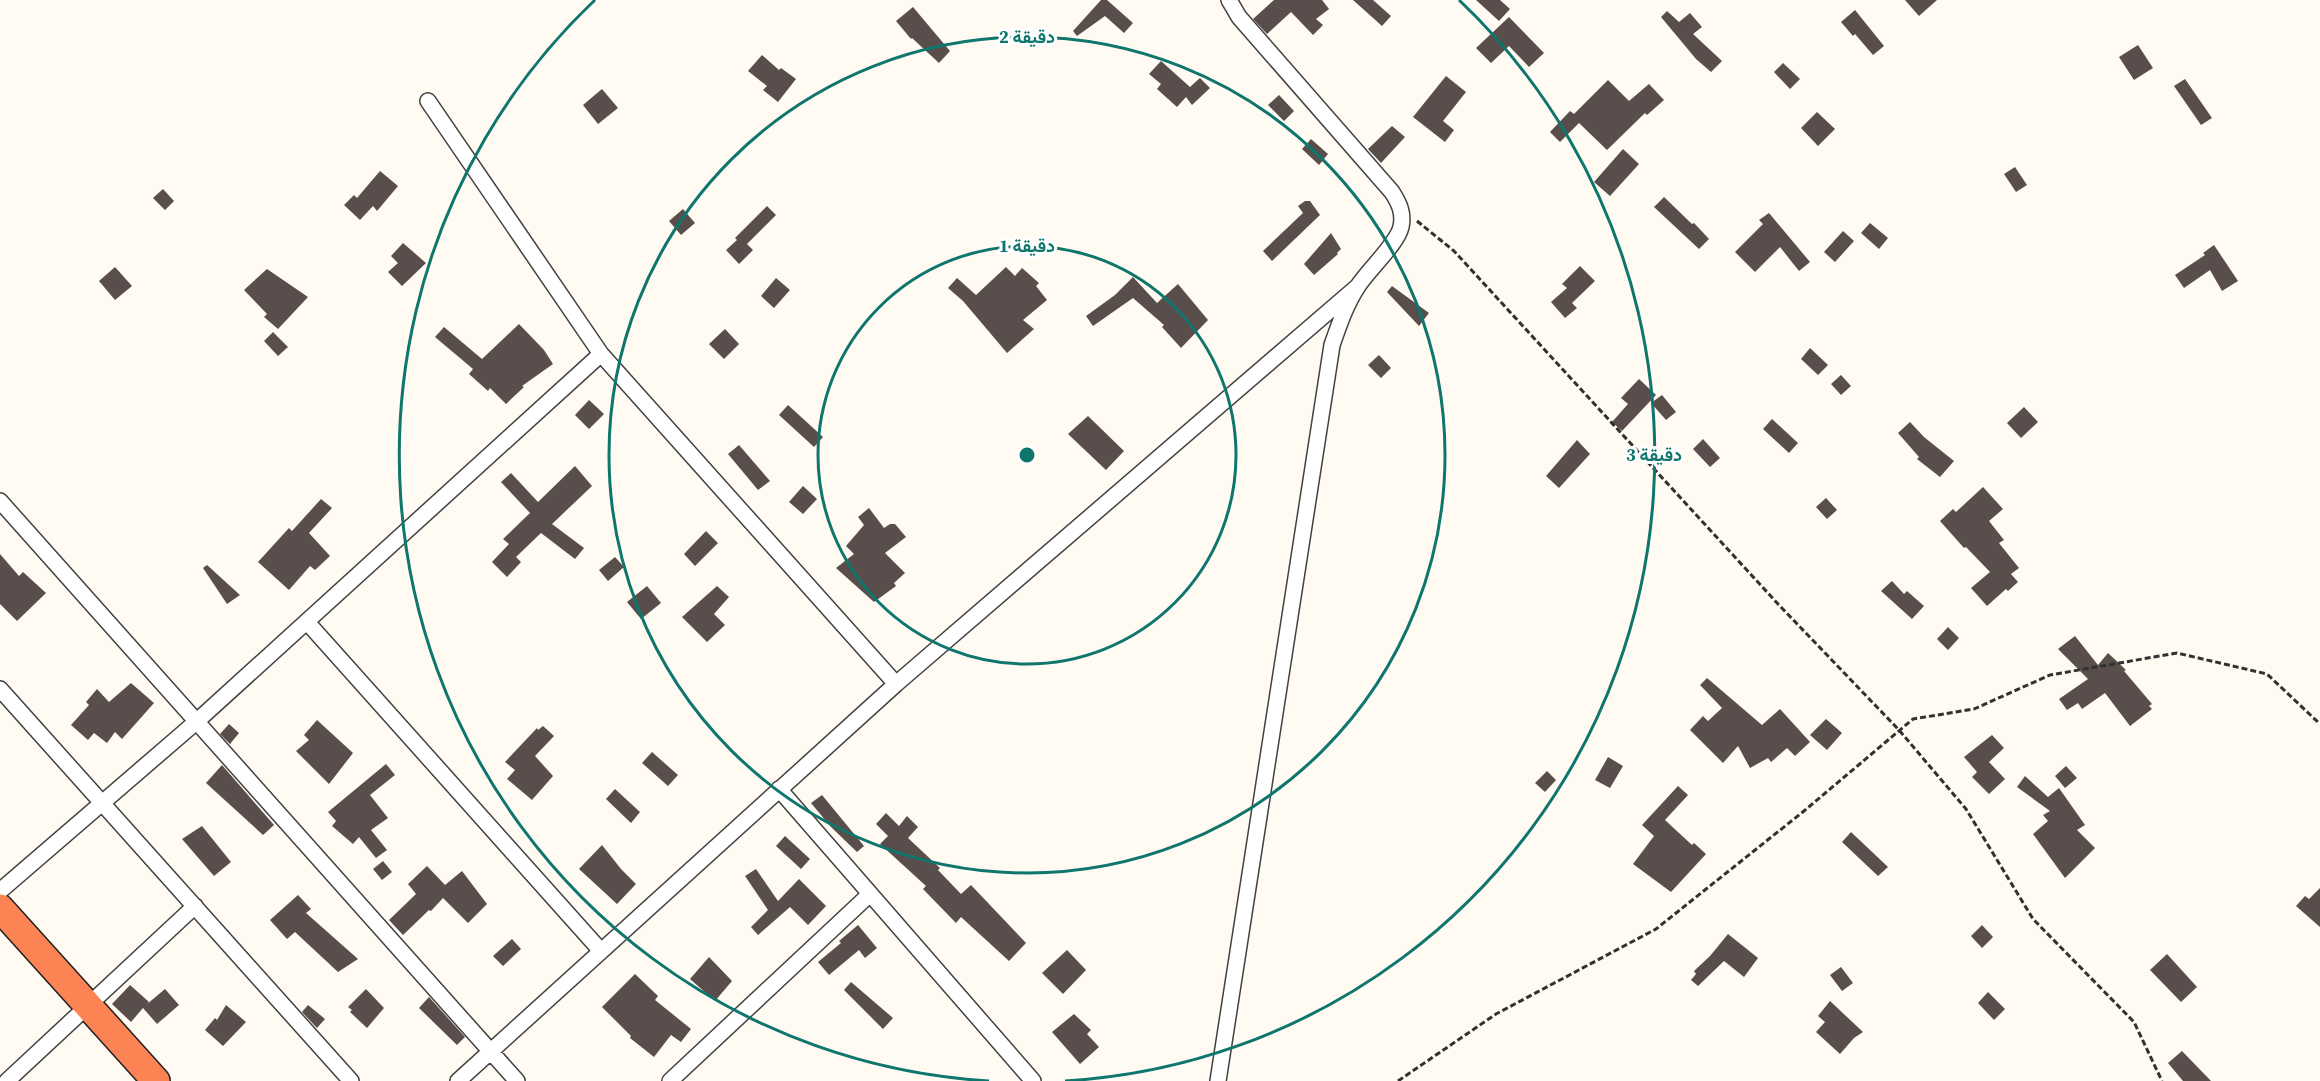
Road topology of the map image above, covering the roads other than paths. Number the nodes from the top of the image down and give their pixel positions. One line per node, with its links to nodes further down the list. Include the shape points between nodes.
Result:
1 (1229, 0): 3 (street, via 1239,17 1392,192 1401,209 1398,236)
2 (428, 101): 4 (street)
3 (1357, 287): 7 (street); 26 (street, via 1332,345)
4 (601, 354): 6 (street); 7 (street)
5 (0, 501): 9 (street)
6 (307, 622): 9 (street); 16 (street)
7 (896, 684): 10 (street)
8 (0, 689): 11 (street)
9 (196, 722): 11 (street); 18 (street)
10 (779, 789): 13 (street); 16 (street)
11 (103, 803): 12 (street); 14 (street)
12 (0, 891)
13 (870, 894): 24 (street); 25 (street)
14 (195, 906): 17 (street); 21 (street)
15 (0, 908): 17 (highway)
16 (601, 951): 18 (street)
17 (89, 1006): 19 (street); 20 (highway)
18 (489, 1052): 22 (street); 23 (street)
19 (7, 1081)
20 (156, 1081)
21 (351, 1081)
22 (458, 1081)
23 (517, 1081)
24 (670, 1081)
25 (1033, 1081)
26 (1218, 1081)

